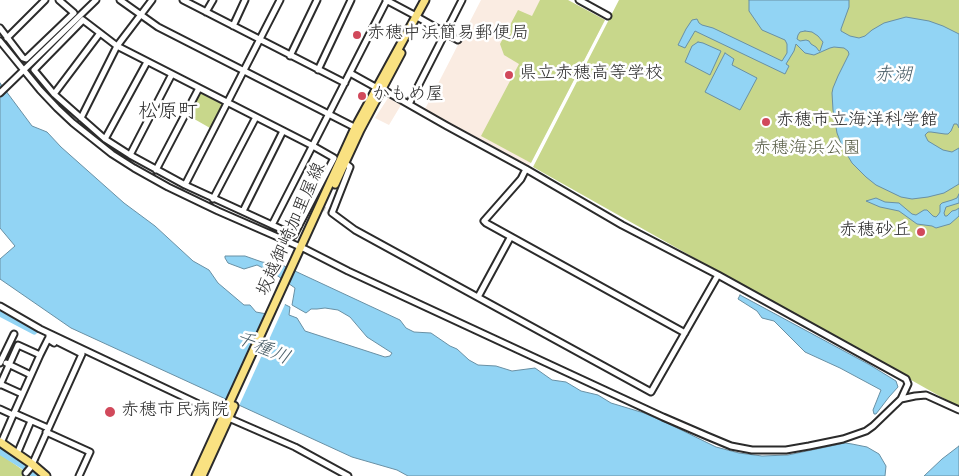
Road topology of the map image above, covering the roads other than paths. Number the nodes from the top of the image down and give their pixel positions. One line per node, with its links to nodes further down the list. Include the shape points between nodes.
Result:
1 (45, 0): 25 (street)
2 (59, 0): 25 (street, via 74,13 26,59)
3 (96, 0): 33 (street)
4 (120, 0): 18 (street)
5 (152, 0): 18 (street)
6 (183, 0): 17 (street)
7 (212, 0): 17 (street)
8 (245, 0): 21 (street)
9 (280, 0): 26 (street)
10 (317, 0): 30 (street)
11 (351, 0): 32 (street)
12 (386, 0): 20 (street); 35 (street)
13 (424, 0): 20 (main road, 坂越御崎加里屋線)
14 (429, 0): 20 (main road, 坂越御崎加里屋線)
15 (462, 0): 24 (street)
16 (579, 0): 19 (street)
17 (206, 12): 21 (street)
18 (141, 15): 29 (street); 34 (street)
19 (608, 16)
20 (417, 17): 24 (street); 39 (main road, 坂越御崎加里屋線)
21 (233, 26): 26 (street)
22 (0, 28): 25 (street)
23 (100, 33): 29 (street); 41 (street); 41 (street, via 83,20 34,70)
24 (446, 33): 27 (street); 43 (street)
25 (7, 38)
26 (260, 40): 30 (street); 34 (street)
27 (458, 40)
28 (0, 41): 33 (street)
29 (117, 46): 31 (street); 46 (street)
30 (290, 56): 32 (street)
31 (147, 62): 36 (street); 50 (street)
32 (318, 70): 37 (street)
33 (23, 71): 40 (street); 47 (street)
34 (244, 72): 42 (street); 44 (street)
35 (350, 73): 37 (street); 39 (street)
36 (172, 74): 38 (street); 52 (street)
37 (344, 83): 44 (street)
38 (199, 88): 42 (street); 55 (street)
39 (380, 88): 43 (street); 48 (main road, 坂越御崎加里屋線)
40 (0, 93)
41 (54, 94): 46 (street)
42 (227, 102): 45 (street); 56 (street)
43 (408, 104): 54 (street)
44 (328, 115): 48 (street); 51 (street)
45 (256, 117): 49 (street); 57 (street)
46 (81, 118): 50 (street)
47 (73, 123): 50 (street); 61 (street, via 112,154 168,187)
48 (358, 129): 53 (main road, 坂越御崎加里屋線)
49 (283, 131): 51 (street); 58 (street)
50 (105, 139): 52 (street)
51 (312, 146): 53 (street); 59 (street)
52 (130, 155): 55 (street)
53 (340, 161): 59 (street, via 294,235); 61 (main road, 坂越御崎加里屋線); 63 (street, via 350,167 332,213 355,230)
54 (526, 169): 60 (street, via 484,221); 62 (street, via 622,225)
55 (156, 170): 56 (street)
56 (185, 186): 57 (street)
57 (214, 199): 58 (street)
58 (243, 211): 59 (street)
59 (272, 225)
60 (510, 238): 63 (street); 66 (street)
61 (303, 249): 75 (street, via 731,446 786,450 857,434 873,426); 79 (main road, 坂越御崎加里屋線)
62 (718, 275): 66 (street); 75 (street, via 906,379 908,384)
63 (478, 297): 66 (street, via 651,392)
64 (0, 306): 65 (street)
65 (40, 329): 68 (street); 79 (street)
66 (685, 333)
67 (14, 334): 70 (street)
68 (67, 347): 69 (street, via 48,339); 81 (street, via 82,354)
69 (40, 355): 71 (street, via 18,345); 72 (street)
70 (1, 362): 71 (street)
71 (9, 364): 72 (street); 73 (street)
72 (31, 374): 74 (street)
73 (0, 384): 74 (street)
74 (22, 394): 78 (street)
75 (901, 399): 77 (street, via 926,395)
76 (0, 409): 78 (street)
77 (959, 410)
78 (14, 414): 80 (street); 82 (street)
79 (227, 414): 88 (main road, 坂越御崎加里屋線); 89 (main road, 坂越御崎加里屋線); 90 (street)
80 (31, 421): 81 (street); 83 (street)
81 (47, 430): 84 (street); 87 (street, via 90,452)
82 (0, 442): 83 (main road)
83 (17, 454): 84 (main road)
84 (31, 465): 85 (street); 86 (main road)
85 (26, 473)
86 (46, 476)
87 (79, 476)
88 (196, 476)
89 (202, 476)
90 (348, 476)

